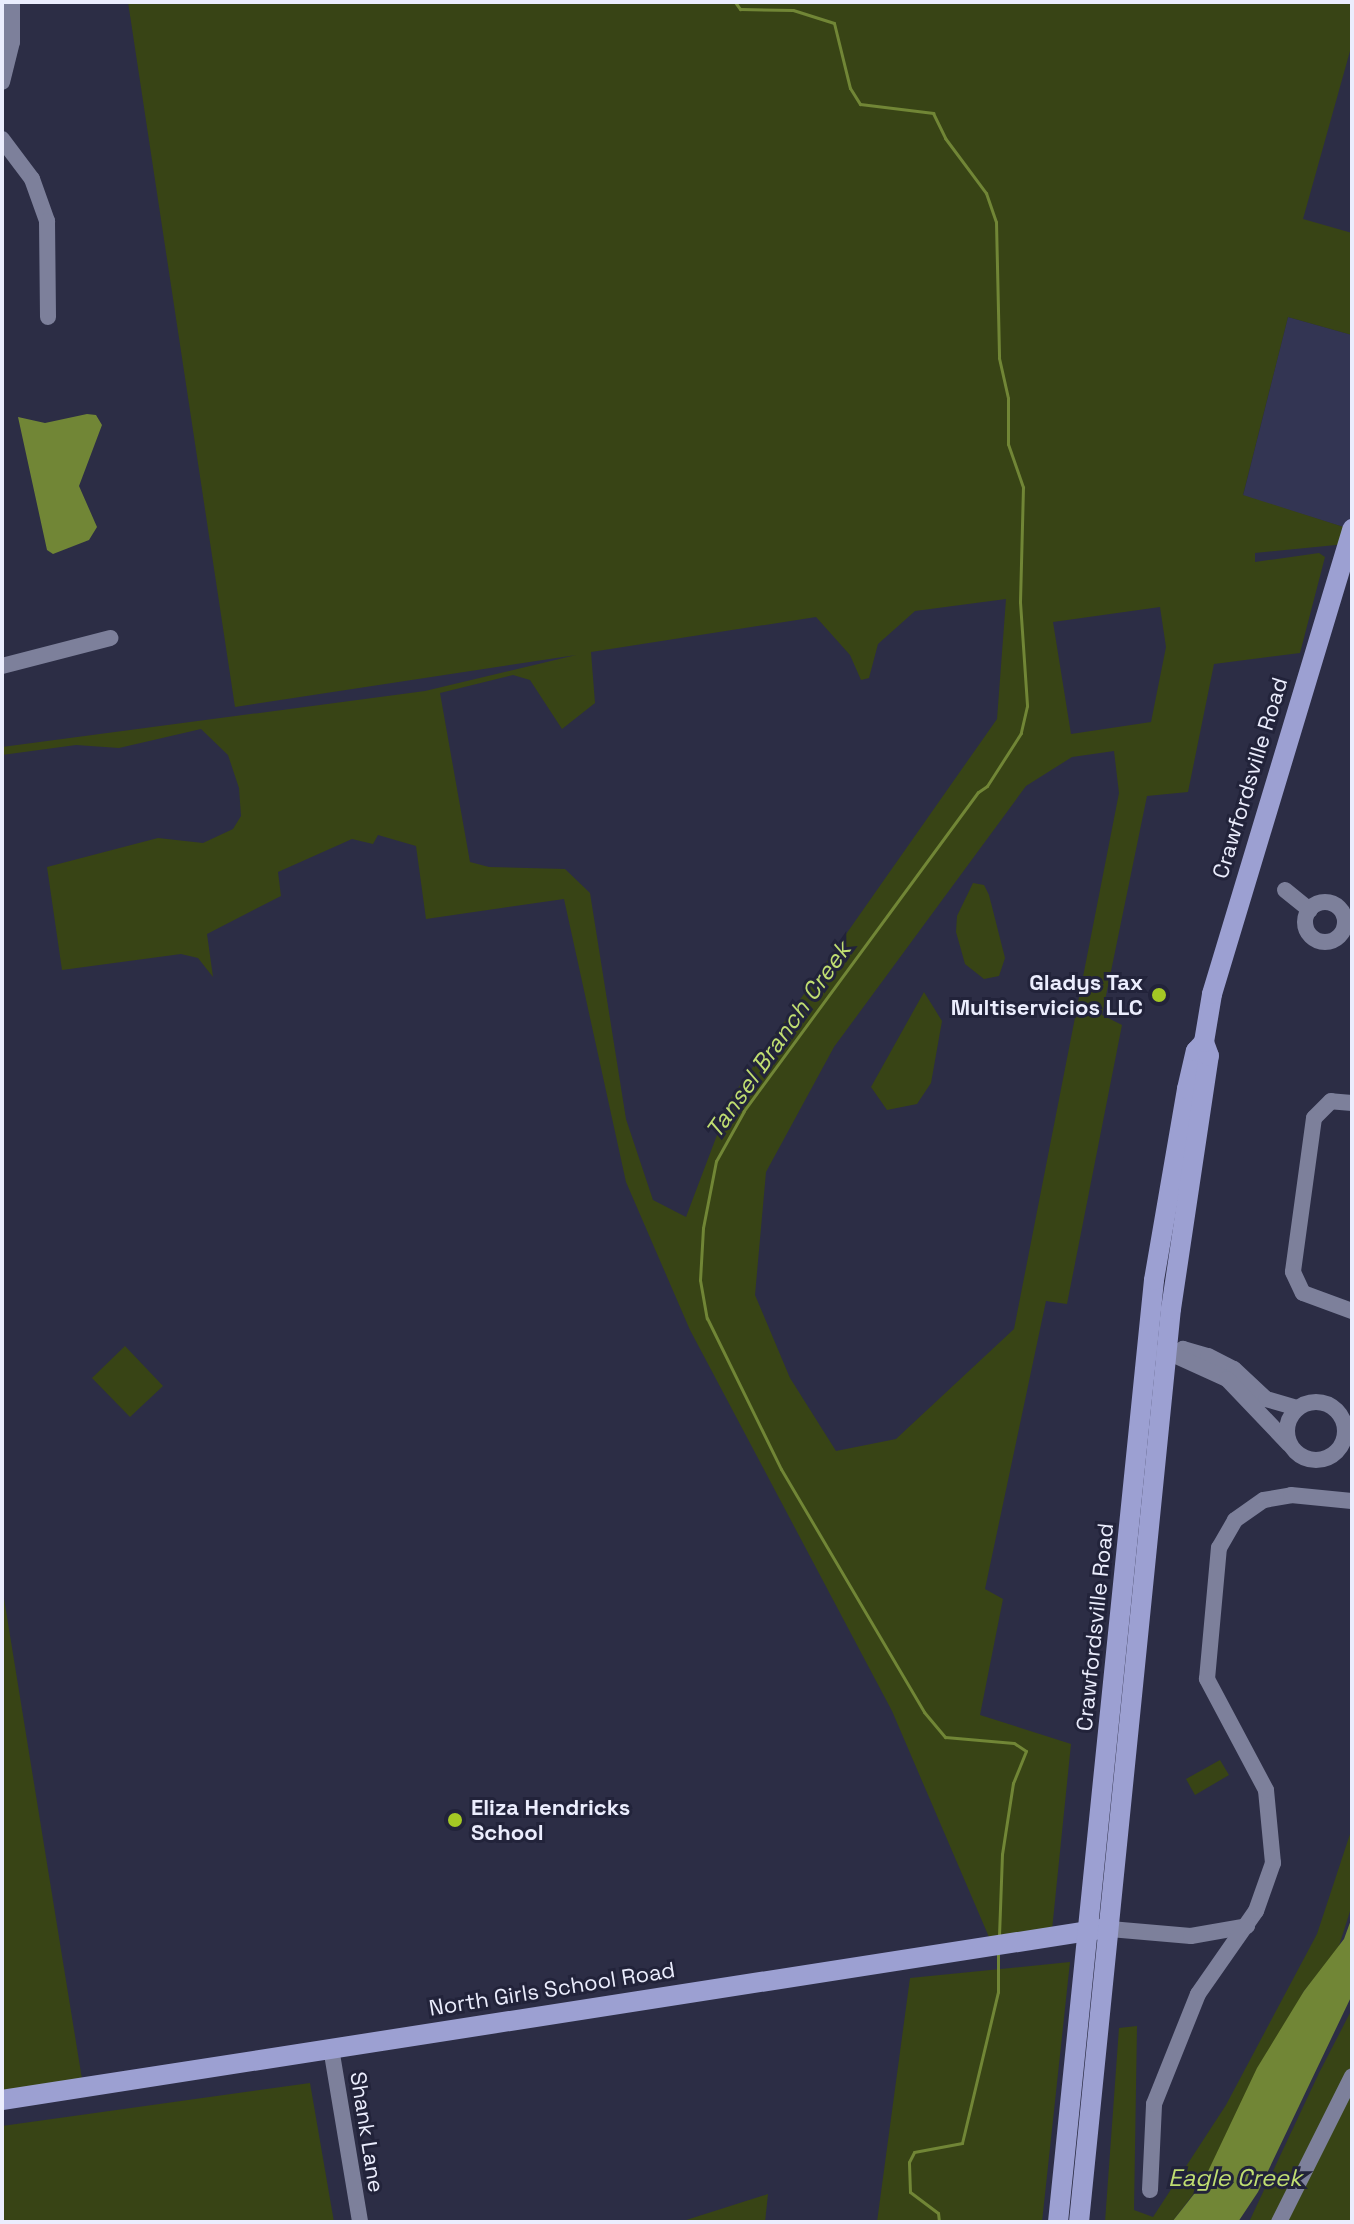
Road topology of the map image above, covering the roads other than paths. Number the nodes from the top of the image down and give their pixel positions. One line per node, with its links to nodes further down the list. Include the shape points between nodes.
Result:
1 (12, 2): 2 (street, via 12,42)
2 (2, 82)
3 (2, 139): 4 (street, via 32,179 44,212 50,250)
4 (48, 317)
5 (1352, 529): 11 (main road, Crawfordsville Road, via 1245,877)
6 (110, 638): 7 (street)
7 (2, 666)
8 (1285, 890): 9 (street)
9 (1310, 910): 10 (street, via 1323,902 1338,906); 10 (street, via 1306,927 1315,939)
10 (1347, 938)
11 (1204, 1042): 14 (main road, Crawfordsville Road, via 1196,1051 1176,1142); 15 (main road, Crawfordsville Road, via 1209,1056)
12 (1352, 1103): 13 (street, via 1331,1101 1317,1113 1294,1279 1309,1297)
13 (1352, 1311)
14 (1146, 1352): 15 (street); 22 (main road, Crawfordsville Road)
15 (1170, 1354): 16 (street, via 1183,1349 1218,1360 1266,1399); 19 (street, via 1227,1379); 23 (main road, Crawfordsville Road)
16 (1297, 1408): 17 (street, via 1321,1401); 19 (street, via 1287,1430)
17 (1346, 1413): 18 (street)
18 (1347, 1440): 19 (street, via 1317,1460)
19 (1293, 1449)
20 (1352, 1501): 21 (street, via 1291,1495 1264,1500 1235,1520 1219,1548 1207,1679 1262,1781 1274,1831 1271,1873)
21 (1247, 1926): 24 (street); 25 (street)
22 (1089, 1928): 23 (main road, North Girls School Road); 26 (main road, North Girls School Road); 31 (main road, Crawfordsville Road)
23 (1110, 1929): 24 (street); 30 (main road, Crawfordsville Road)
24 (1191, 1936): 25 (street)
25 (1228, 1954): 29 (street, via 1198,1994 1154,2104)
26 (331, 2048): 28 (main road, North Girls School Road); 32 (street, Shank Lane)
27 (1352, 2076): 33 (street)
28 (2, 2100)
29 (1150, 2190)
30 (1080, 2215)
31 (1059, 2217)
32 (360, 2222)
33 (1279, 2222)

